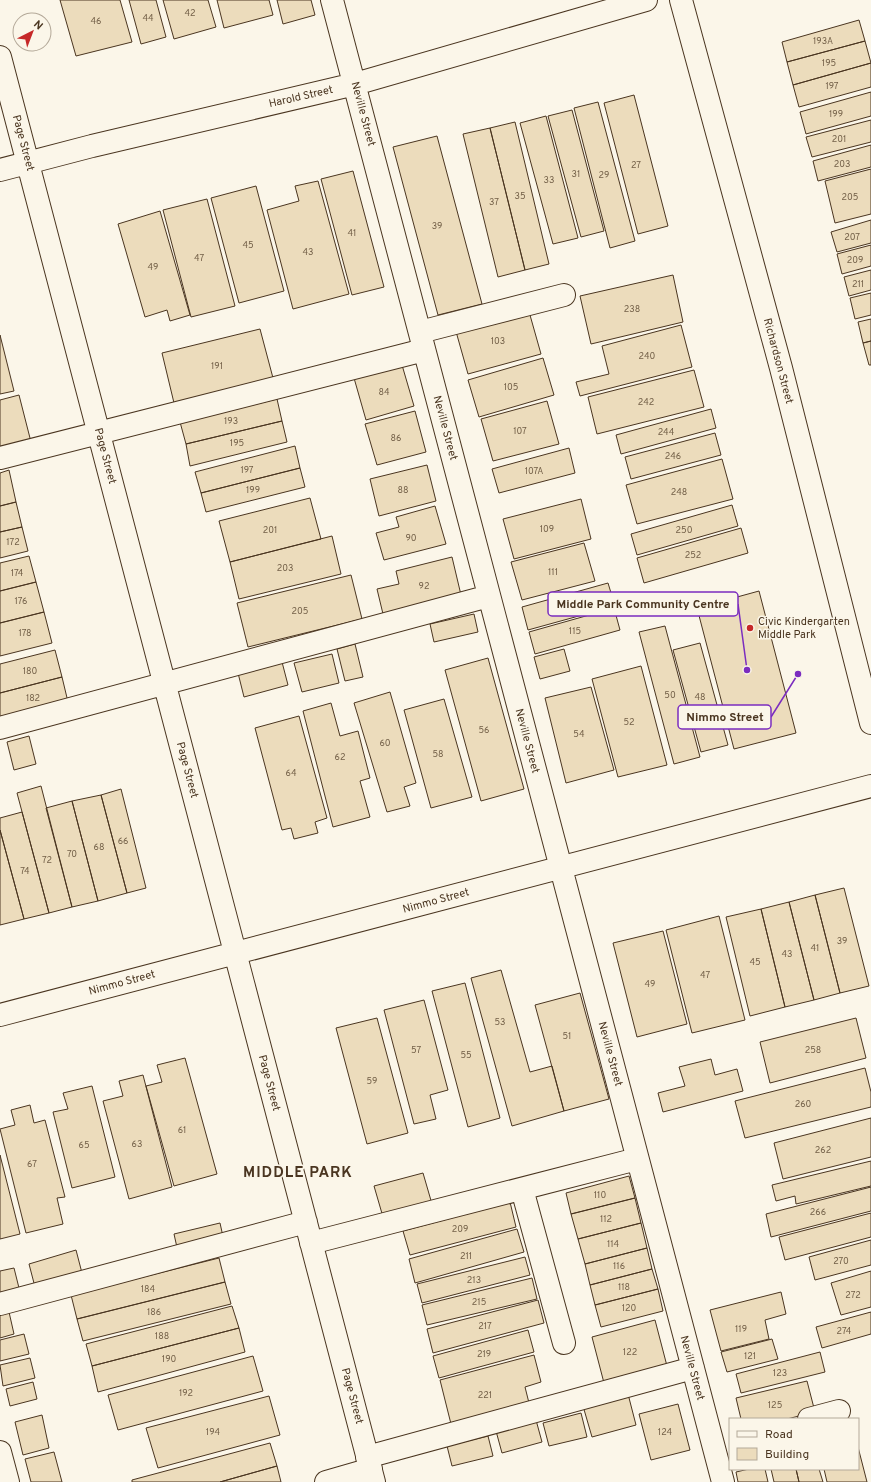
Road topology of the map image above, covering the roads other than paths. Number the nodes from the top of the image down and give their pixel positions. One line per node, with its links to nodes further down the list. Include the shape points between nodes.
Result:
1 (332, 0): 5 (street, Neville Street)
2 (646, 0): 5 (street, Harold Street)
3 (682, 0): 14 (street, Richardson Street, via 781,368)
4 (0, 57): 6 (street, Page Street)
5 (355, 84): 6 (street, Harold Street); 9 (street, Neville Street)
6 (28, 163): 7 (street, Harold Street); 10 (street, Page Street)
7 (0, 170)
8 (564, 295): 9 (street)
9 (422, 341): 10 (street); 12 (street, Neville Street)
10 (99, 432): 11 (street); 13 (street, Page Street)
11 (0, 458)
12 (489, 596): 13 (street); 17 (street, Neville Street)
13 (164, 684): 15 (street); 18 (street, Page Street)
14 (871, 723)
15 (0, 728)
16 (871, 786): 17 (street, Nimmo Street)
17 (561, 868): 18 (street, Nimmo Street); 20 (street, Neville Street)
18 (235, 953): 19 (street, Nimmo Street); 22 (street, Page Street)
19 (0, 1015)
20 (637, 1159): 21 (street); 26 (street, Neville Street)
21 (522, 1189): 23 (street); 25 (street)
22 (306, 1222): 23 (street, Page Street); 24 (street)
23 (312, 1243): 31 (street, Page Street)
24 (0, 1304)
25 (564, 1343)
26 (693, 1368): 29 (street, Neville Street); 31 (street)
27 (839, 1411): 28 (street)
28 (813, 1418)
29 (721, 1442): 34 (street, Neville Street)
30 (0, 1452): 32 (street)
31 (371, 1469): 33 (street)
32 (8, 1482)
33 (326, 1482)
34 (722, 1482)

